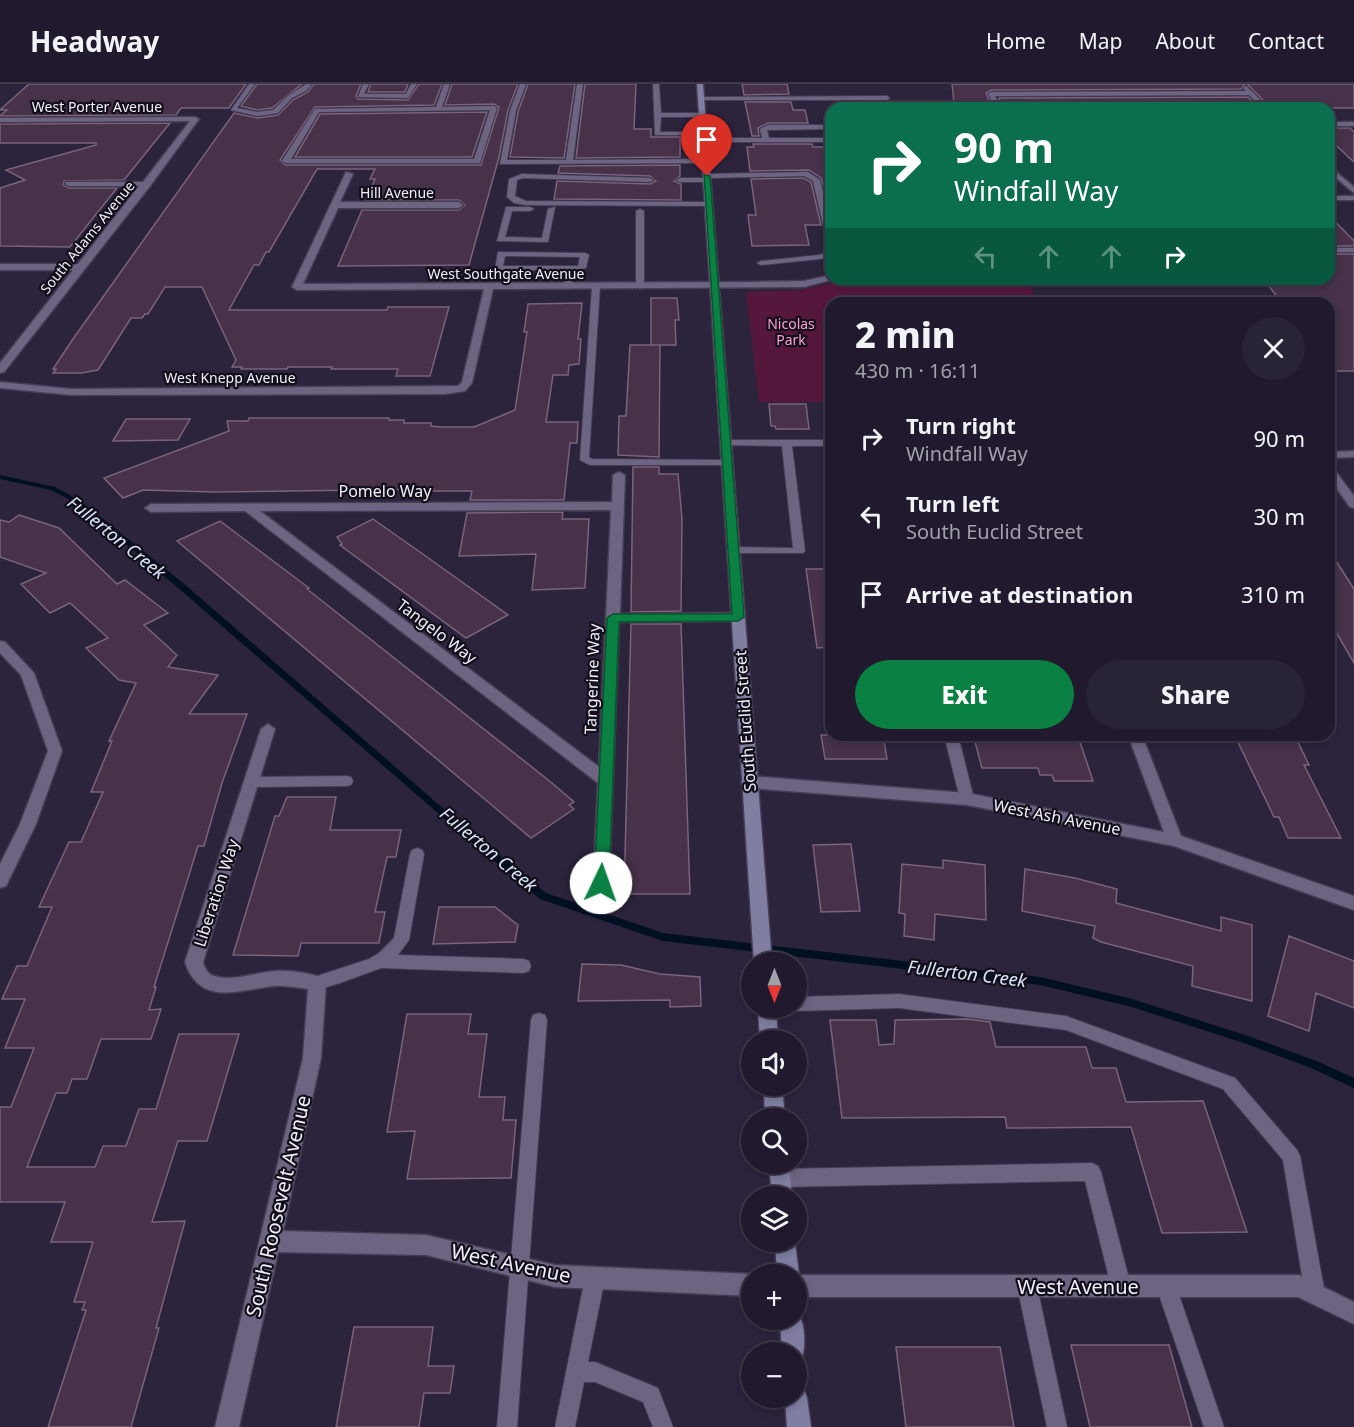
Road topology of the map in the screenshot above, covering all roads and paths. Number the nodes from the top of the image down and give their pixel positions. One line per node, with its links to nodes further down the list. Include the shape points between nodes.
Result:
1 (252, 84): 2 (lane, via 233,110 280,109 290,96 303,93)
2 (309, 84)
3 (366, 84): 4 (lane, via 360,96 408,96)
4 (414, 84)
5 (447, 84): 17 (lane)
6 (523, 84): 29 (lane, via 503,162)
7 (579, 84): 29 (lane)
8 (656, 84): 18 (lane)
9 (700, 84): 12 (main road, South Euclid Street)
10 (1242, 84): 11 (lane)
11 (1251, 93): 15 (lane, via 991,94); 16 (lane)
12 (701, 99): 13 (lane); 19 (main road, South Euclid Street)
13 (887, 100): 14 (lane)
14 (909, 102)
15 (995, 102)
16 (1260, 102)
17 (438, 109): 17 (lane, via 494,108 477,161 286,161 317,110)
18 (658, 115): 19 (lane); 25 (lane, via 657,134)
19 (702, 115): 25 (main road, South Euclid Street)
20 (195, 119): 21 (street, West Porter Avenue); 36 (street, South Adams Avenue)
21 (0, 120)
22 (1335, 124): 23 (street)
23 (1354, 124)
24 (825, 127): 26 (lane, via 768,127 763,129)
25 (704, 137): 26 (lane); 28 (main road, South Euclid Street)
26 (766, 140): 27 (lane)
27 (825, 140)
28 (706, 161): 29 (lane); 32 (main road, South Euclid Street)
29 (569, 162)
30 (349, 174): 40 (street)
31 (1335, 174): 37 (street)
32 (707, 178): 34 (lane); 42 (main road, South Euclid Street); 45 (lane, via 805,174 816,180)
33 (650, 180): 42 (lane, via 522,176 513,179 511,197 526,203)
34 (680, 180)
35 (69, 183): 36 (street)
36 (147, 183): 51 (street, South Adams Avenue)
37 (1354, 191)
38 (1335, 198): 39 (street)
39 (1354, 198)
40 (336, 205): 41 (street, Hill Avenue); 54 (street, West Southgate Avenue, via 297,287)
41 (459, 205)
42 (709, 207): 44 (lane); 58 (main road, South Euclid Street)
43 (552, 209): 43 (lane, via 509,210 500,239 545,240); 44 (lane)
44 (640, 211): 57 (lane)
45 (825, 217)
46 (1335, 250): 47 (lane)
47 (1354, 250)
48 (825, 255): 49 (lane)
49 (761, 263)
50 (0, 267): 51 (street)
51 (79, 267): 59 (street, South Adams Avenue)
52 (571, 268): 52 (lane, via 519,268 498,268 501,255 585,255 582,268); 55 (lane)
53 (825, 279): 58 (street, West Southgate Avenue, via 804,284)
54 (489, 286): 55 (street, West Southgate Avenue); 60 (street, West Knepp Avenue, via 467,383 461,389 71,392)
55 (568, 286): 56 (street, West Southgate Avenue)
56 (597, 286): 57 (street, West Southgate Avenue); 66 (lane, via 584,458 590,462)
57 (640, 286): 58 (street, West Southgate Avenue)
58 (715, 286): 61 (main road, South Euclid Street)
59 (0, 370)
60 (0, 385)
61 (726, 443): 62 (lane); 66 (main road, South Euclid Street)
62 (787, 443): 63 (lane); 73 (lane, via 799,551)
63 (825, 443)
64 (1335, 454): 65 (street)
65 (1354, 454)
66 (727, 463): 73 (main road, South Euclid Street)
67 (619, 475): 70 (street, Tangerine Way)
68 (1335, 478): 69 (street)
69 (1354, 504)
70 (618, 506): 72 (street, Pomelo Way); 75 (street, Tangerine Way)
71 (151, 508): 72 (street, Pomelo Way)
72 (248, 508): 81 (street, Tangelo Way)
73 (733, 550): 74 (main road, South Euclid Street)
74 (738, 617): 75 (street); 83 (main road, South Euclid Street)
75 (613, 618): 81 (street, Tangerine Way)
76 (0, 645): 87 (street, via 27,673 56,751 28,824)
77 (268, 729): 82 (street, Liberation Way)
78 (952, 741): 84 (lane)
79 (1138, 741): 85 (street)
80 (346, 781): 82 (lane)
81 (606, 781): 88 (street, Tangerine Way)
82 (251, 782): 93 (street, Liberation Way, via 194,962 198,974 208,983 224,985 278,978)
83 (750, 782): 84 (street, West Ash Avenue); 90 (main road, South Euclid Street)
84 (967, 800): 85 (street, West Ash Avenue)
85 (1175, 840): 89 (street, West Ash Avenue)
86 (417, 854): 91 (lane, via 401,940)
87 (0, 881)
88 (601, 883)
89 (1354, 903)
90 (762, 952)
91 (381, 961): 92 (lane); 93 (lane)
92 (523, 966)
93 (317, 983): 97 (street, South Roosevelt Avenue, via 312,1058)
94 (807, 1004): 105 (lane, via 899,1001 1066,1023 1230,1083 1291,1156)
95 (539, 1020): 98 (lane)
96 (780, 1180): 103 (lane, via 1092,1172)
97 (270, 1241): 98 (street, West Avenue, via 426,1245); 109 (street, South Roosevelt Avenue)
98 (520, 1266): 99 (street, West Avenue, via 555,1276); 110 (lane)
99 (596, 1278): 100 (street, West Avenue); 107 (lane)
100 (741, 1285)
101 (807, 1286): 102 (street, West Avenue)
102 (1027, 1286): 103 (street, West Avenue); 114 (lane)
103 (1122, 1286): 104 (street, West Avenue)
104 (1166, 1286): 105 (street, West Avenue, via 1299,1286); 115 (lane)
105 (1315, 1294): 106 (street, West Avenue)
106 (1354, 1313)
107 (576, 1371): 111 (lane); 112 (lane, via 595,1372 651,1395)
108 (797, 1408): 113 (main road)
109 (226, 1427)
110 (507, 1427)
111 (565, 1427)
112 (663, 1427)
113 (799, 1427)
114 (1057, 1427)
115 (1214, 1427)

